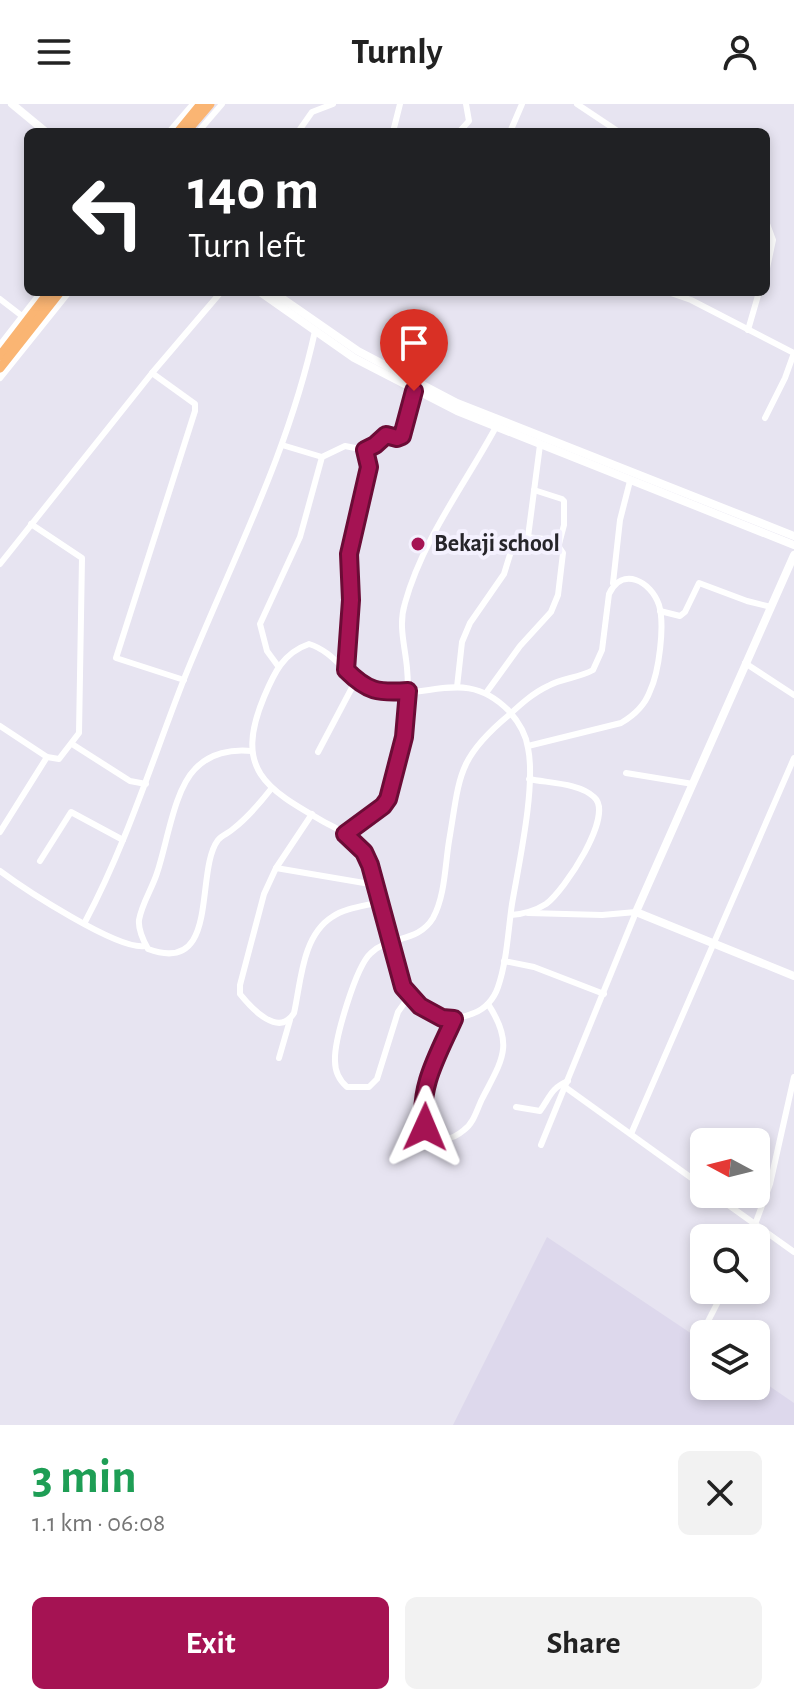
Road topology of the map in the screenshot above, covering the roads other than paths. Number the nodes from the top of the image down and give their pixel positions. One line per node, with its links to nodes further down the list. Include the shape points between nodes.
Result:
1 (12, 104): 11 (main road)
2 (193, 104): 14 (street)
3 (201, 104): 15 (main road)
4 (210, 104): 16 (main road)
5 (222, 104): 17 (street)
6 (333, 104): 18 (street, via 312,112)
7 (400, 104): 19 (street)
8 (466, 104): 20 (street, via 469,121)
9 (522, 104): 21 (street)
10 (577, 104): 22 (street)
11 (25, 114): 12 (main road); 13 (main road)
12 (41, 128)
13 (48, 128)
14 (172, 128)
15 (181, 128)
16 (189, 128)
17 (201, 128)
18 (301, 128)
19 (394, 128)
20 (463, 128)
21 (512, 128)
22 (613, 128)
23 (770, 232): 24 (street)
24 (770, 254)
25 (38, 296): 35 (street)
26 (46, 296): 40 (main road)
27 (57, 296): 41 (main road)
28 (66, 296): 43 (street)
29 (218, 296): 42 (street)
30 (266, 296): 37 (main road)
31 (279, 296): 46 (main road, via 358,351)
32 (680, 296): 36 (street)
33 (758, 296): 36 (street)
34 (0, 299): 35 (street)
35 (22, 316): 38 (street)
36 (748, 330): 39 (street)
37 (315, 331): 44 (main road); 47 (street)
38 (0, 345)
39 (794, 353): 45 (street)
40 (0, 356)
41 (0, 368)
42 (152, 373): 54 (street); 67 (street, via 195,404 195,411 116,658)
43 (0, 378)
44 (414, 391): 46 (main road); 49 (street, via 402,436 386,435)
45 (765, 418)
46 (497, 424): 48 (main road); 53 (main road); 70 (street, via 421,557 410,586 401,619)
47 (282, 445): 50 (street); 67 (street)
48 (540, 445): 51 (main road); 52 (street)
49 (365, 450): 50 (street, via 345,446); 66 (street, via 369,467 349,554)
50 (322, 457): 65 (street, via 300,537 260,624 267,651)
51 (630, 481): 53 (main road); 61 (street)
52 (534, 490): 56 (street); 57 (street, via 564,501)
53 (669, 492): 55 (main road)
54 (31, 524): 60 (street); 75 (street, via 82,558 79,733)
55 (789, 535): 58 (main road); 59 (main road)
56 (528, 537): 57 (street); 69 (street, via 518,539 504,574 470,623 462,642)
57 (559, 544): 71 (street, via 562,570 551,612)
58 (794, 545)
59 (793, 557): 62 (main road)
60 (0, 564)
61 (613, 586): 63 (street, via 622,579 638,580 654,594); 73 (street, via 597,667 545,687)
62 (771, 607): 63 (street, via 699,583 680,616); 64 (main road)
63 (660, 611): 76 (street, via 650,691 632,716)
64 (745, 663): 72 (street); 84 (main road)
65 (278, 666): 66 (street, via 296,648 309,644); 77 (street, via 255,721)
66 (346, 670): 68 (street)
67 (184, 680): 83 (street)
68 (356, 680): 70 (street, via 369,689); 78 (street)
69 (457, 687): 70 (street); 71 (street)
70 (408, 691): 88 (street, via 404,737 388,799)
71 (486, 693): 73 (street)
72 (794, 695)
73 (511, 713): 76 (street); 99 (street, via 471,751 463,766 435,915 422,932)
74 (0, 726): 79 (street)
75 (72, 744): 79 (street, via 59,759); 83 (street, via 130,781)
76 (528, 746): 82 (street)
77 (252, 751): 85 (street); 101 (street, via 221,753 190,775 140,918)
78 (318, 752)
79 (47, 757): 87 (street)
80 (794, 758): 100 (street)
81 (626, 773): 84 (street)
82 (529, 779): 96 (street, via 584,791 594,796 601,810 571,875 547,903); 97 (street)
83 (146, 784): 89 (street)
84 (693, 784): 95 (main road)
85 (271, 789): 86 (street); 101 (street, via 219,838 192,944 170,953)
86 (312, 814): 88 (street); 91 (street)
87 (0, 832)
88 (345, 834): 93 (street, via 364,852)
89 (123, 840): 90 (street, via 71,812); 98 (street)
90 (40, 861)
91 (276, 868): 93 (street); 108 (street, via 264,894 240,994 273,1022)
92 (0, 871): 98 (street)
93 (376, 885): 94 (street)
94 (380, 902): 99 (street); 108 (street, via 335,915 316,934)
95 (636, 912): 96 (street); 100 (main road); 104 (street)
96 (528, 913): 97 (street)
97 (511, 915): 102 (street)
98 (85, 922): 101 (street, via 123,943)
99 (389, 943): 105 (street); 105 (street, via 370,954 356,977 334,1056 347,1087 369,1087 377,1079 398,1012)
100 (713, 944): 103 (main road); 113 (street)
101 (145, 946)
102 (504, 961): 104 (street); 106 (street, via 498,989)
103 (794, 976)
104 (604, 994): 111 (street)
105 (410, 995): 107 (street, via 432,1014)
106 (488, 1004): 107 (street); 107 (street, via 499,1020 503,1057 471,1122 453,1137 441,1138 425,1127 422,1100)
107 (454, 1019)
108 (290, 1020): 109 (street)
109 (279, 1058)
110 (794, 1077): 118 (street)
111 (567, 1084): 112 (street, via 556,1086 540,1111); 113 (street); 114 (street)
112 (516, 1107)
113 (631, 1134): 115 (street)
114 (541, 1145)
115 (690, 1177)
116 (732, 1208): 117 (street)
117 (753, 1224)
118 (757, 1224)
119 (770, 1236): 120 (street)
120 (794, 1252)

